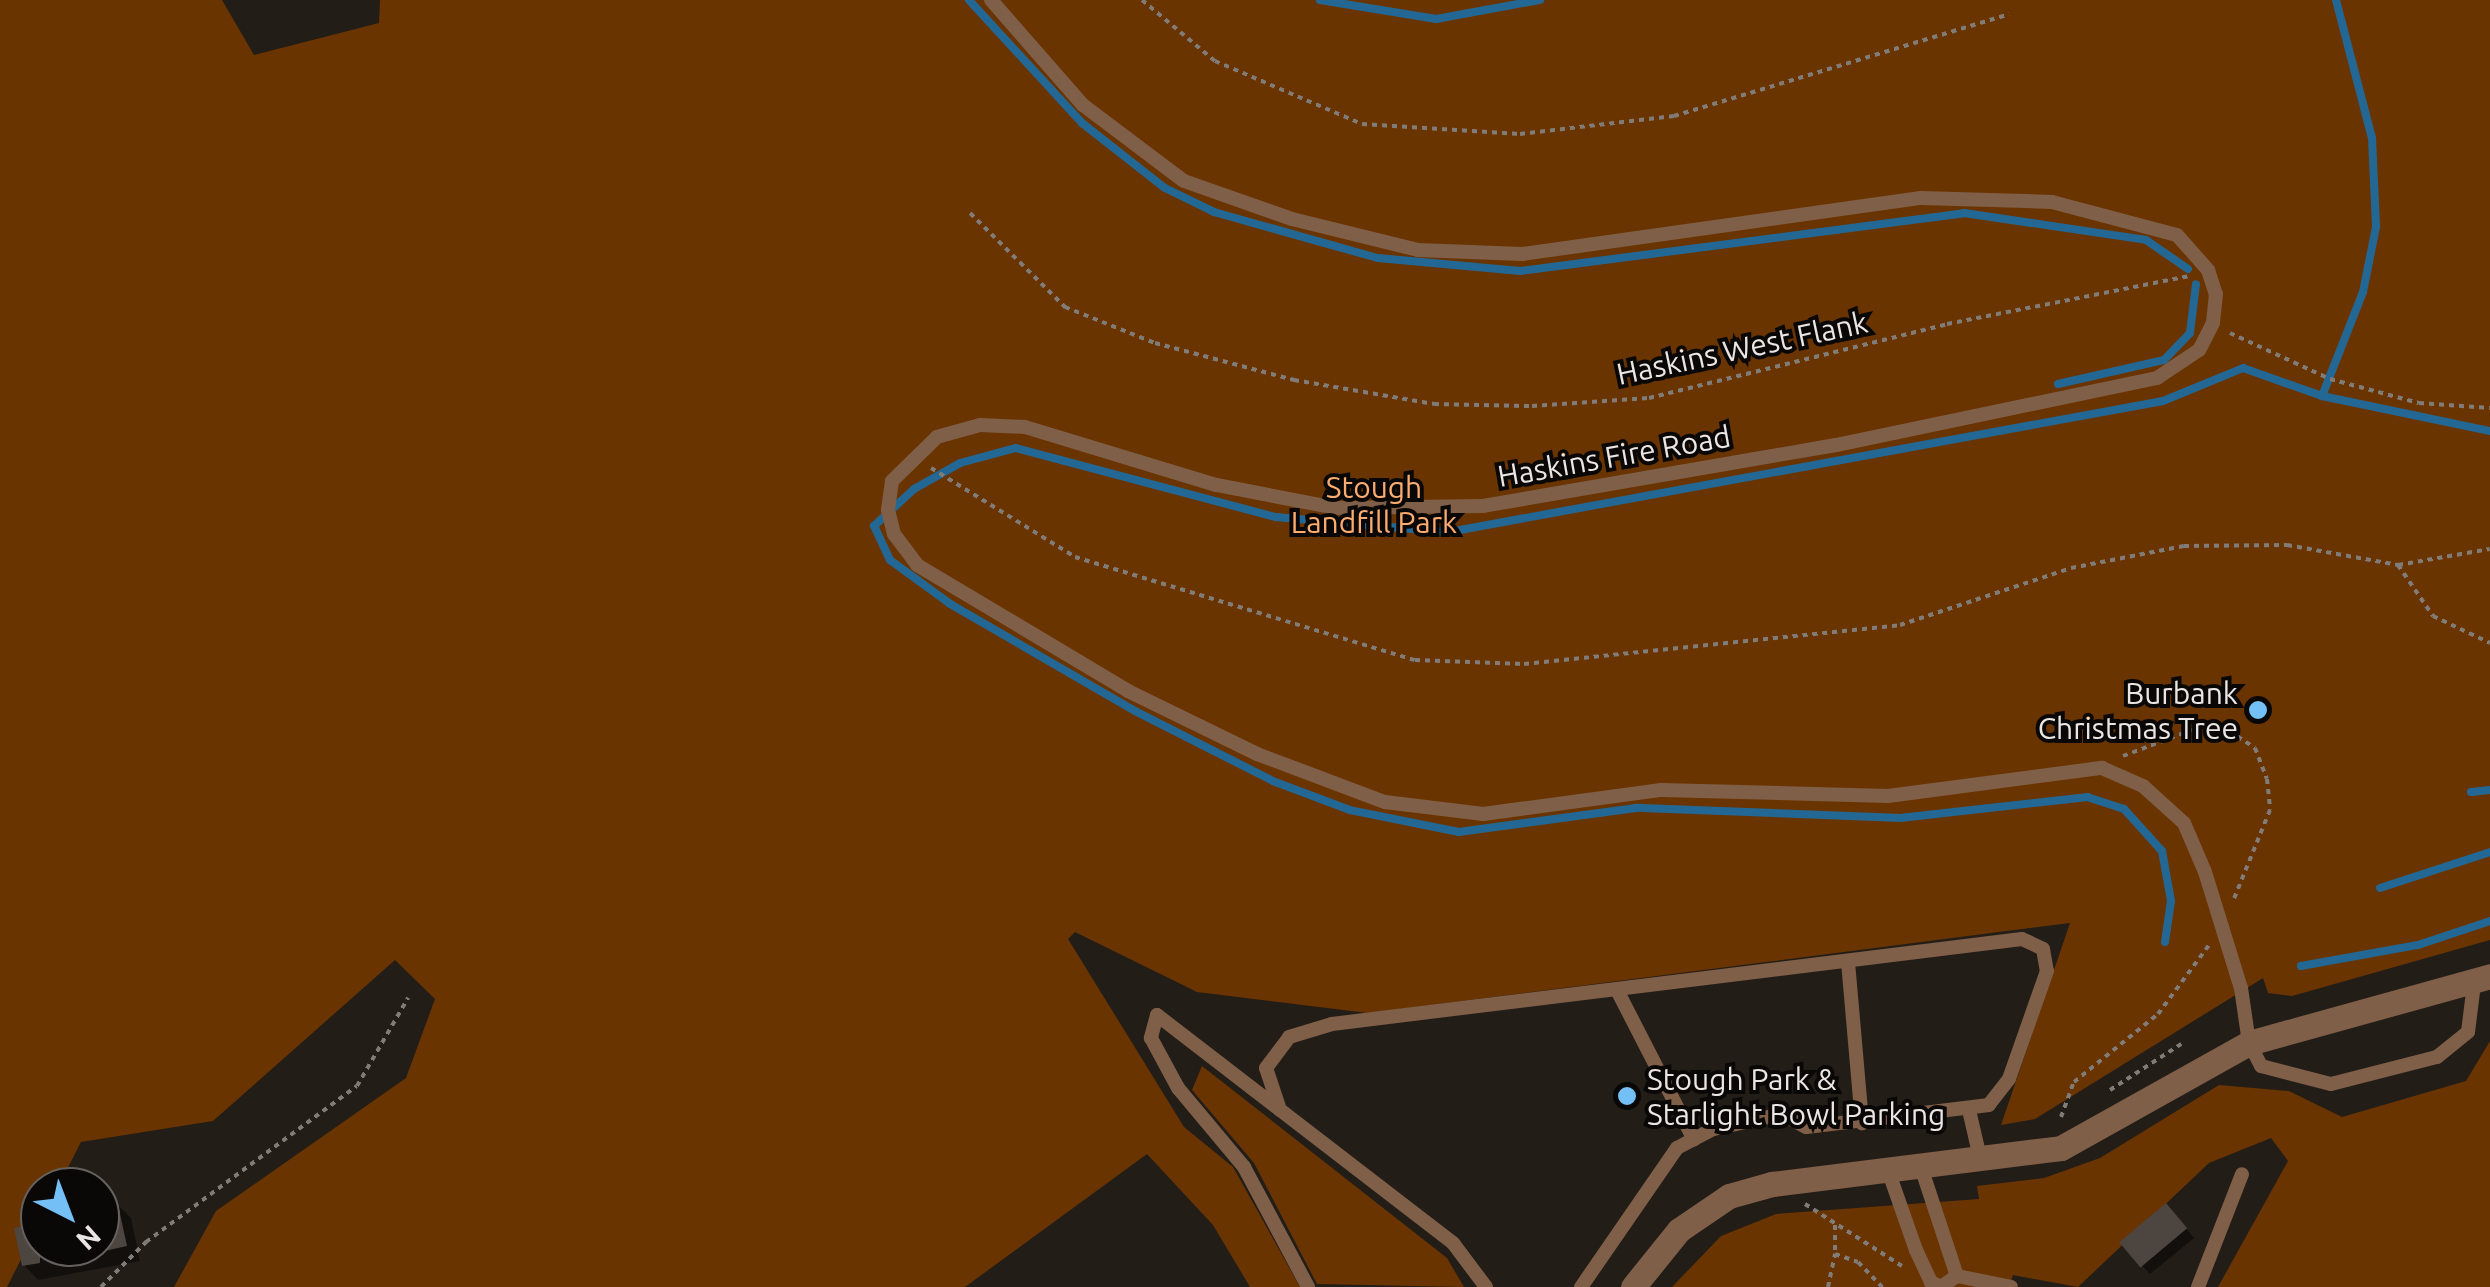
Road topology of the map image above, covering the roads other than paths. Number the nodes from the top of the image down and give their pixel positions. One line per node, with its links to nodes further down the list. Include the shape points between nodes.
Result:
1 (991, 0): 5 (lane, Haskins Fire Road, via 1084,105 1184,181 1292,219 1418,250 1522,254 1981,195 2147,222 2177,235 2208,270 2216,294 2213,323 2199,350 2158,378 1836,446 1483,506 1336,508 1216,485 1025,428 980,425 937,437 914,457 892,481 888,510 894,534 917,565 1128,691 1258,754 1385,802 1483,814 1660,790 1888,796 2102,768 2129,780 2184,823 2241,988)
2 (1848, 962): 4 (lane); 7 (lane, via 2022,939 2044,949 2047,971 2009,1079 1989,1105); 8 (lane)
3 (2482, 980): 5 (street); 5 (lane, via 2468,1032 2437,1057 2331,1084 2261,1066)
4 (1618, 992): 6 (lane, via 1332,1024 1288,1037 1266,1068); 9 (lane)
5 (2249, 1043): 10 (street, via 2166,1084 2102,1130 2030,1157)
6 (1280, 1110): 16 (lane, via 1157,1015 1151,1038 1178,1088 1244,1167); 17 (lane, via 1453,1243)
7 (1969, 1110): 8 (lane); 10 (lane)
8 (1862, 1124): 9 (lane, via 1806,1126 1782,1114 1746,1117)
9 (1694, 1140): 18 (lane, via 1677,1148)
10 (1981, 1163): 11 (street)
11 (1922, 1170): 12 (street); 14 (lane)
12 (1888, 1173): 15 (lane); 19 (street, via 1772,1184 1729,1196 1679,1230)
13 (2242, 1174): 21 (lane)
14 (1957, 1276): 15 (lane, via 1940,1287); 20 (lane)
15 (1932, 1284)
16 (1308, 1287)
17 (1486, 1287)
18 (1581, 1287)
19 (1633, 1287)
20 (2011, 1287)
21 (2198, 1287)

